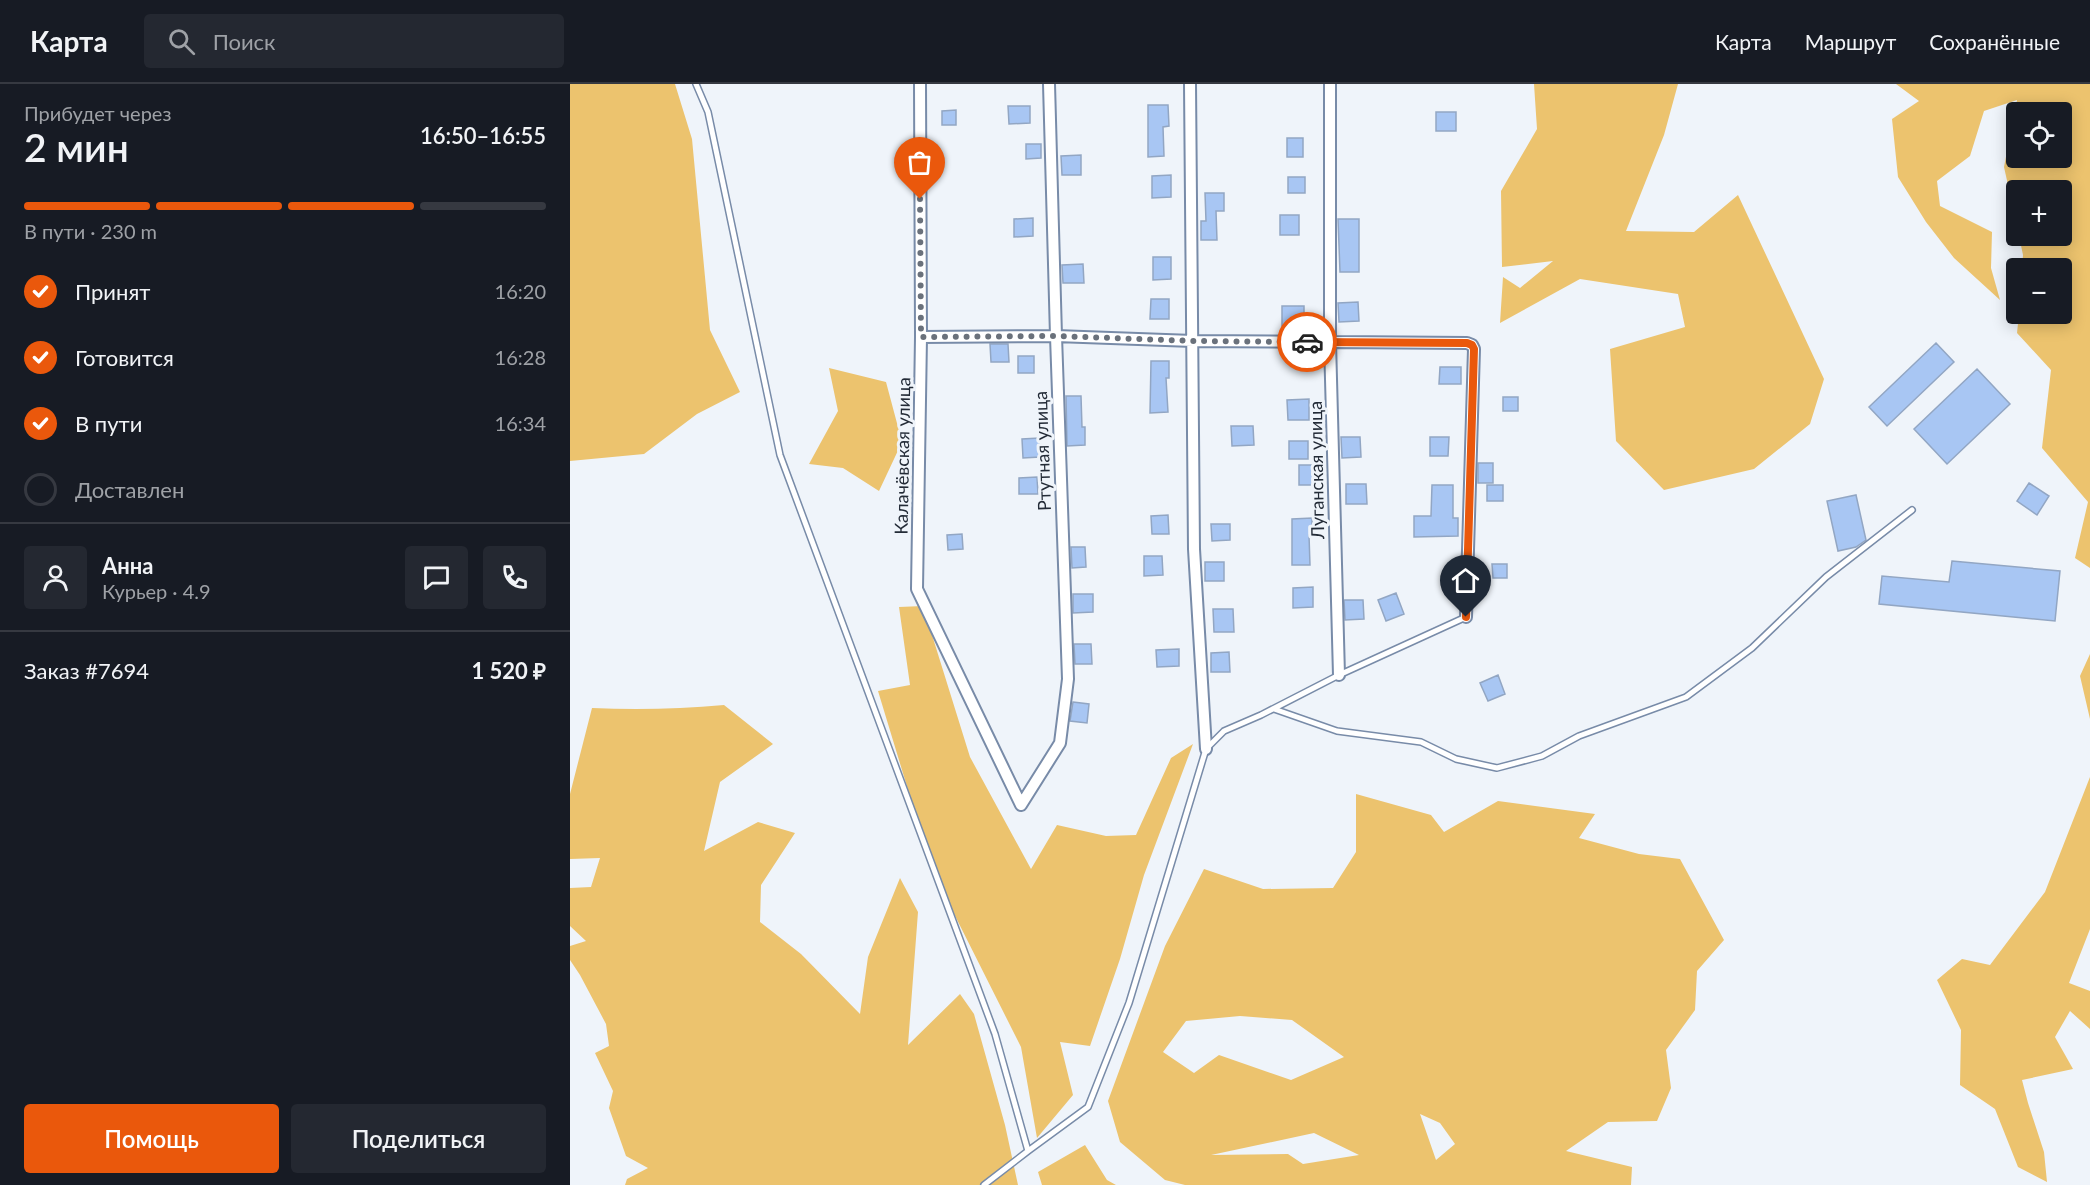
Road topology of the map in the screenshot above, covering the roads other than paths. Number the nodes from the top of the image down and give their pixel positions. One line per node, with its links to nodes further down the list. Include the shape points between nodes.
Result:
1 (696, 84): 16 (lane, via 708,112 780,455 995,1034)
2 (920, 84): 7 (street, Калачёвская улица)
3 (1049, 84): 6 (street, Ртутная улица)
4 (1190, 84): 8 (street)
5 (1330, 84): 9 (street, Луганская улица)
6 (1056, 336): 7 (street); 8 (street); 15 (street, Ртутная улица, via 1068,679 1060,743)
7 (921, 337): 15 (street, Калачёвская улица, via 917,588)
8 (1193, 341): 9 (street); 14 (street, via 1194,549)
9 (1330, 342): 11 (street, via 1467,343 1474,349); 12 (street, Луганская улица)
10 (1912, 510): 13 (lane, via 1826,577 1752,648 1686,697 1579,736 1542,756 1497,768 1456,759 1421,742 1337,731)
11 (1466, 617): 12 (lane)
12 (1339, 675): 13 (lane)
13 (1274, 709): 14 (lane, via 1224,731)
14 (1206, 749): 16 (lane, via 1129,1003 1088,1107)
15 (1021, 805)
16 (1028, 1151): 17 (lane)
17 (984, 1185)

